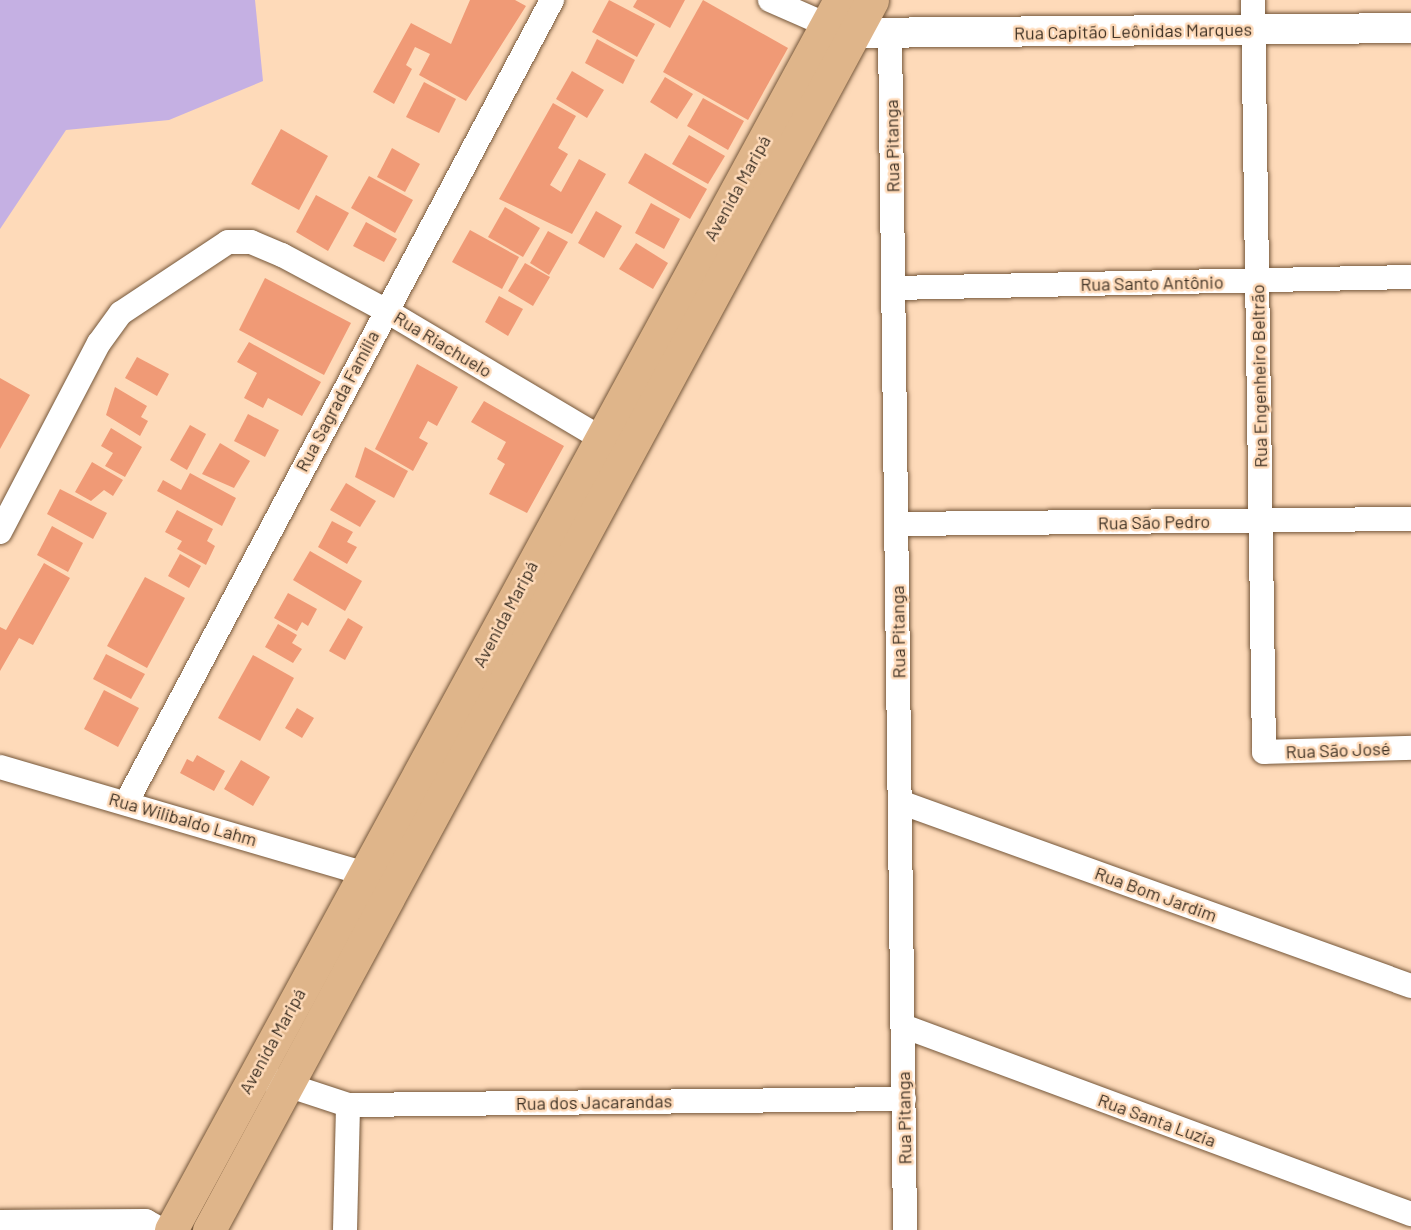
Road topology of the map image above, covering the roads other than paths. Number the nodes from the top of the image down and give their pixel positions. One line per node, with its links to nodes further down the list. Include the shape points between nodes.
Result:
1 (552, 0): 12 (street, Rua Sagrada Família)
2 (770, 0): 5 (street)
3 (872, 0): 5 (main road, Avenida Maripá)
4 (1253, 0): 7 (street, Rua Engenheiro Beltrão)
5 (840, 20): 8 (street, Rua Capitão Leônidas Marques); 13 (main road, Avenida Maripá)
6 (1411, 27): 7 (street, Rua Capitão Leônidas Marques)
7 (1253, 29): 8 (street, Rua Capitão Leônidas Marques); 10 (street, Rua Engenheiro Beltrão)
8 (890, 33): 11 (street, Rua Pitanga)
9 (1411, 277): 10 (street, Rua Santo Antônio)
10 (1257, 280): 11 (street, Rua Santo Antônio); 15 (street, Rua Engenheiro Beltrão)
11 (894, 288): 16 (street, Rua Pitanga)
12 (385, 309): 13 (street, Rua Riachuelo); 17 (street, Rua Riachuelo, via 282,255 251,242 228,242 121,313 99,344); 22 (street, Rua Sagrada Família)
13 (613, 445): 23 (main road, Avenida Maripá)
14 (1411, 519): 15 (street, Rua São Pedro)
15 (1261, 520): 16 (street, Rua São Pedro); 19 (street, Rua Engenheiro Beltrão)
16 (897, 524): 21 (street, Rua Pitanga)
17 (0, 532)
18 (1411, 748): 19 (street, Rua São José)
19 (1264, 752)
20 (0, 767): 22 (street, Rua Wilibaldo Lahm)
21 (900, 802): 24 (street, Rua Bom Jardim); 25 (street, Rua Pitanga)
22 (126, 803): 23 (street, Rua Wilibaldo Lahm)
23 (379, 878): 26 (main road, Avenida Maripá); 27 (main road, Avenida Maripá)
24 (1411, 986)
25 (903, 1026): 28 (street, Rua Pitanga); 30 (street, Rua Santa Luzia)
26 (256, 1071): 27 (street, Rua dos Jacarandas); 33 (main road, Avenida Maripá)
27 (287, 1087): 29 (street, Rua dos Jacarandas); 34 (main road, Avenida Maripá)
28 (904, 1099): 29 (street, Rua dos Jacarandas); 36 (street, Rua Pitanga)
29 (348, 1105): 35 (street)
30 (1411, 1214)
31 (0, 1225): 32 (street, via 145,1224)
32 (156, 1230)
33 (171, 1230)
34 (209, 1230)
35 (345, 1230)
36 (905, 1230)

